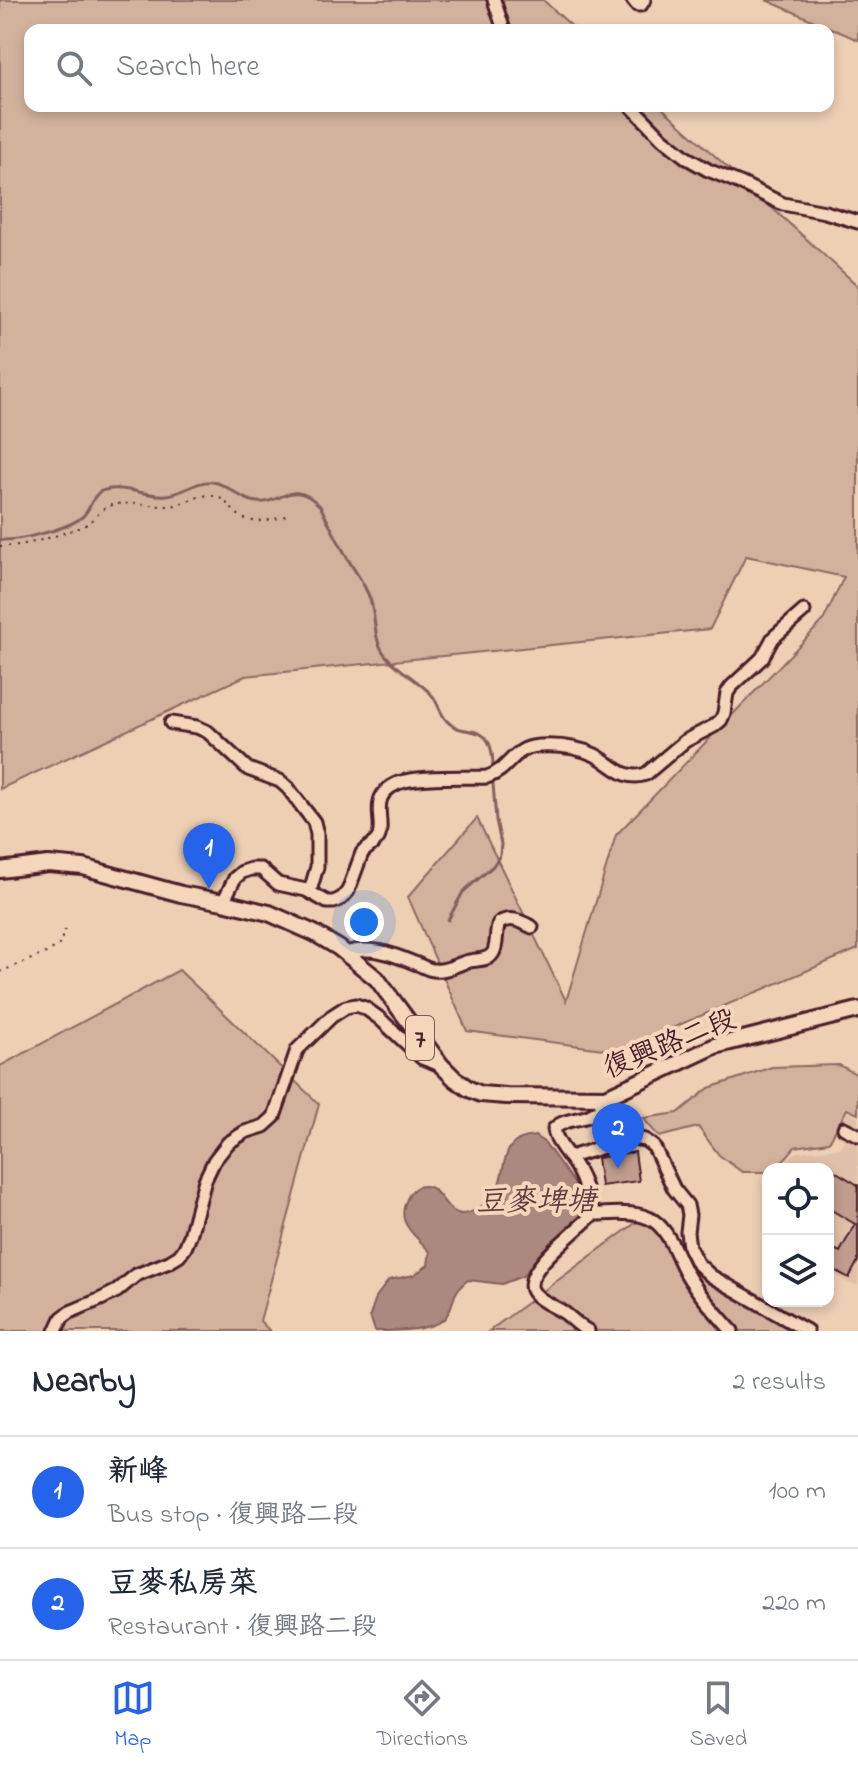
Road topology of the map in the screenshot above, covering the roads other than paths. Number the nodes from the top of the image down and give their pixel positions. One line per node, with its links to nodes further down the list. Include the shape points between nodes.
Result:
1 (494, 0): 4 (street)
2 (633, 0): 3 (street, via 637,5)
3 (644, 0)
4 (502, 24)
5 (637, 112): 6 (street, via 662,138 708,170 783,204)
6 (858, 222)
7 (804, 611): 10 (street, via 731,687 721,720 646,774 622,774 594,754 556,745 522,749 487,777 404,781 381,798 379,836 362,853 348,891 327,902)
8 (171, 723): 10 (street, via 208,732 248,769 288,788 317,834 317,867)
9 (0, 870): 11 (main road, 復興路二段 / 7, via 48,864 83,867)
10 (310, 891): 11 (street, via 278,884 261,869 251,869 235,878)
11 (223, 902): 13 (main road, 復興路二段 / 7, via 269,913)
12 (532, 927): 13 (street, via 505,920 496,930 490,956 438,971 380,951)
13 (345, 953): 15 (main road, 復興路二段 / 7, via 377,979)
14 (858, 1010): 16 (main road, 復興路二段 / 7, via 715,1046)
15 (441, 1065): 16 (main road, 復興路二段 / 7, via 481,1094); 21 (street, via 422,1058 365,1008 346,1007 332,1016 297,1050 274,1117 228,1143 214,1161 179,1256 70,1312)
16 (606, 1097): 19 (street, via 593,1114 554,1129)
17 (844, 1128): 18 (street)
18 (858, 1135)
19 (570, 1157): 20 (street); 24 (street, via 633,1138 645,1140 687,1205 689,1247 697,1263)
20 (593, 1214): 22 (street, via 552,1250 532,1284 535,1295); 23 (street, via 625,1213 655,1221 704,1300)
21 (56, 1331)
22 (588, 1331)
23 (732, 1331)
24 (807, 1331)

